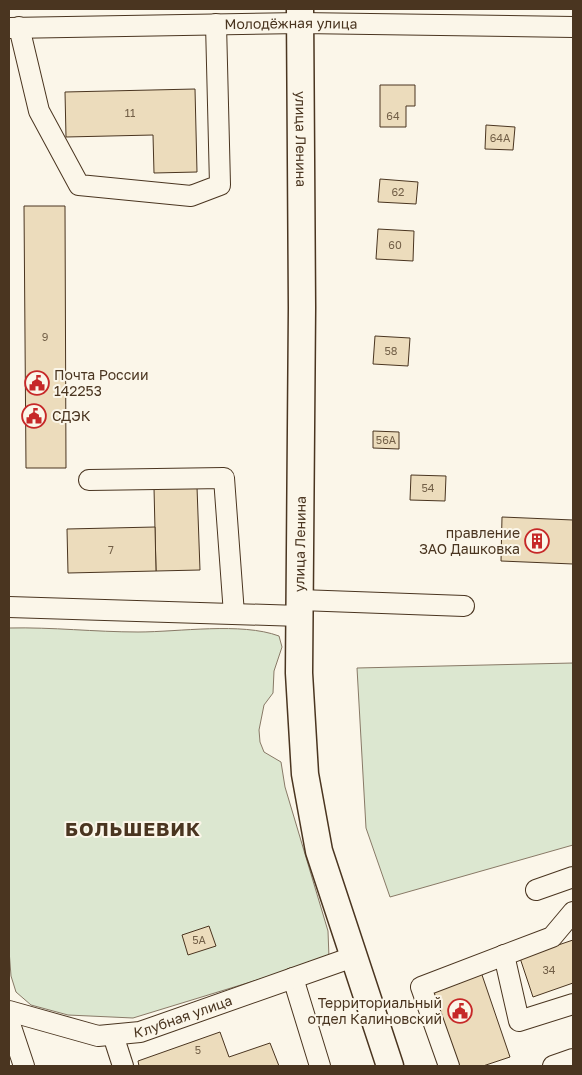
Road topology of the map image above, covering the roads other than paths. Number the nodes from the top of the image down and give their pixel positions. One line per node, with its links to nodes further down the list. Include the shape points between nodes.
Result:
1 (301, 16): 2 (street, Молодёжная улица); 3 (street, Молодёжная улица); 8 (main road, улица Ленина)
2 (216, 24): 4 (street, Молодёжная улица); 4 (street, via 220,185 191,196 79,184 39,111)
3 (573, 27)
4 (14, 28)
5 (89, 480): 9 (street, via 224,478)
6 (464, 606): 8 (street)
7 (9, 607): 9 (street)
8 (300, 608): 9 (street); 14 (main road, улица Ленина, via 299,673 305,774 319,851)
9 (234, 614)
10 (573, 877): 11 (street)
11 (536, 890)
12 (573, 912): 13 (street, via 552,937)
13 (504, 955): 16 (street, via 519,1021); 25 (street, via 421,987)
14 (352, 957): 15 (street, Клубная улица); 24 (main road, улица Ленина)
15 (293, 978): 19 (street, Клубная улица, via 140,1032); 23 (street)
16 (573, 1004)
17 (9, 1011): 19 (street, Клубная улица, via 98,1036)
18 (9, 1021): 21 (street)
19 (113, 1035): 22 (street)
20 (573, 1059): 26 (street)
21 (24, 1066)
22 (123, 1066)
23 (320, 1066)
24 (390, 1066)
25 (449, 1066)
26 (553, 1066)

